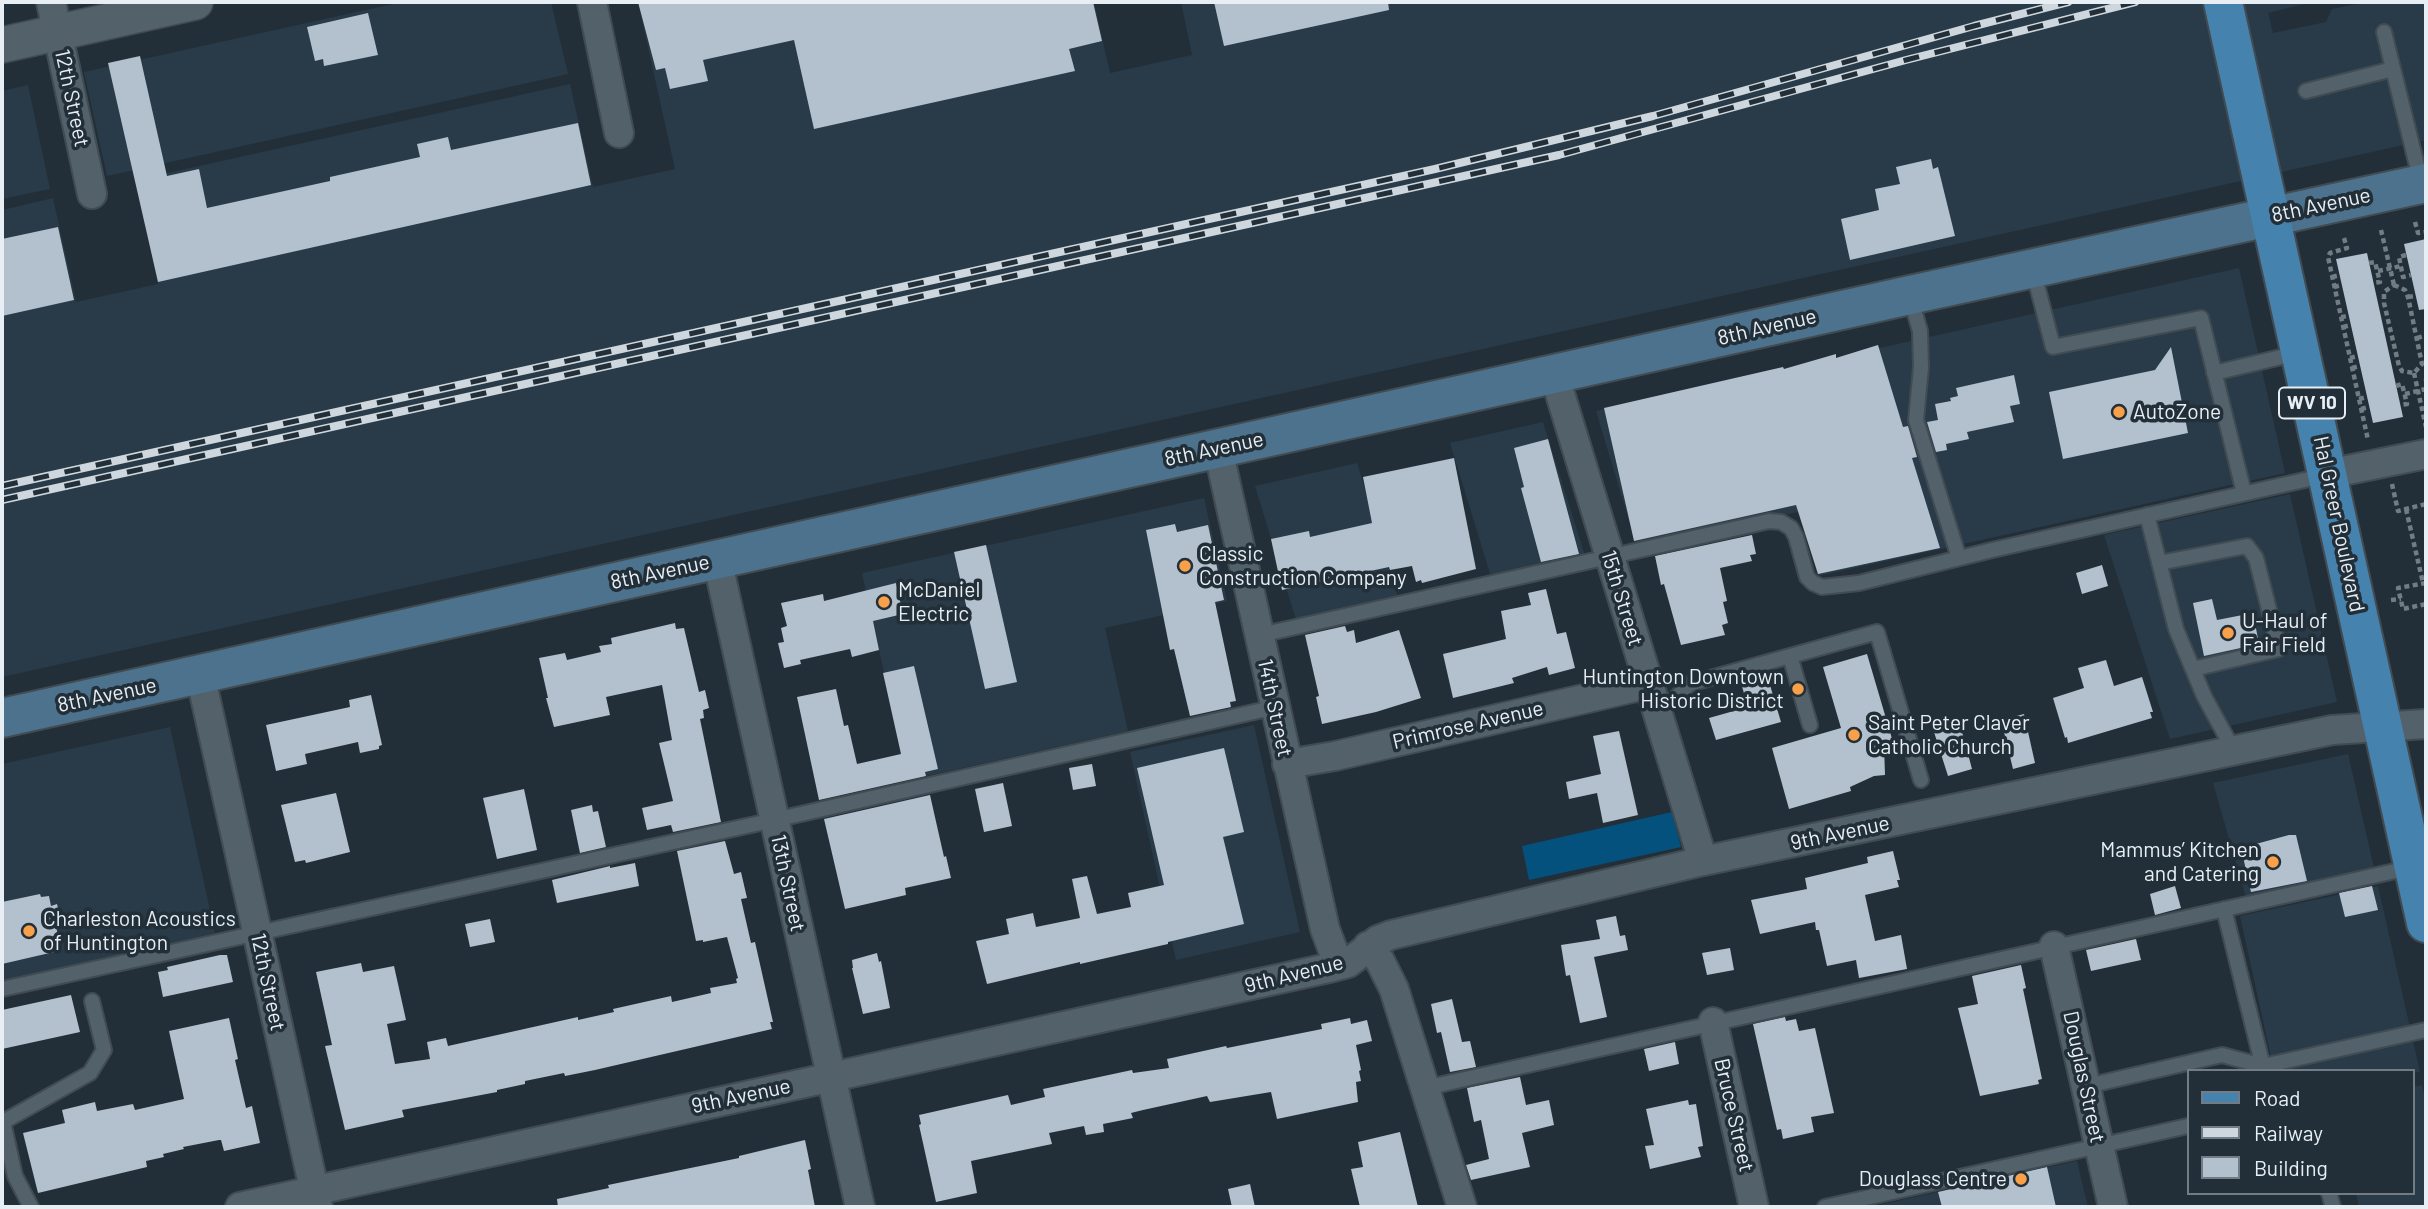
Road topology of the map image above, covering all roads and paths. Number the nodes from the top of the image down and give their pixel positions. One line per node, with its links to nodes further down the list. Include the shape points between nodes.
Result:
1 (195, 2): 4 (street)
2 (592, 2): 9 (street)
3 (2223, 2): 12 (main road, Hal Greer Boulevard / WV 10)
4 (54, 17): 6 (street); 11 (street, 12th Street)
5 (2384, 32): 7 (lane)
6 (2, 45)
7 (2393, 69): 8 (lane); 10 (lane)
8 (2306, 91)
9 (619, 133)
10 (2424, 183): 12 (main road, 8th Avenue)
11 (92, 194)
12 (2269, 216): 20 (main road, 8th Avenue); 43 (main road, Hal Greer Boulevard / WV 10)
13 (2416, 222): 15 (path, via 2418,233)
14 (2381, 230): 21 (path)
15 (2426, 232)
16 (2344, 238): 25 (path, via 2347,248 2328,256)
17 (2406, 255): 19 (path, via 2399,257)
18 (2369, 263): 22 (path, via 2375,262)
19 (2401, 267): 21 (path); 24 (path, via 2403,276)
20 (2032, 268): 30 (main road, 8th Avenue); 51 (lane, via 2053,348 2201,318)
21 (2390, 269): 22 (path); 28 (path)
22 (2378, 271): 26 (path, via 2380,282)
23 (2340, 275): 25 (path)
24 (2411, 275)
25 (2332, 276): 29 (path)
26 (2373, 283)
27 (2342, 285): 29 (path)
28 (2394, 285): 32 (path); 41 (path, via 2384,292 2381,303)
29 (2334, 287): 35 (path)
30 (1910, 295): 53 (main road, 8th Avenue); 74 (lane, via 1920,331 1916,420)
31 (2415, 296): 32 (path)
32 (2408, 297): 36 (path)
33 (2349, 316): 35 (path)
34 (2420, 316): 36 (path)
35 (2341, 317): 38 (path)
36 (2412, 317): 40 (path)
37 (2351, 326): 38 (path)
38 (2343, 327): 46 (path)
39 (2424, 336): 40 (path)
40 (2417, 338): 45 (path)
41 (2394, 343): 42 (path); 47 (path)
42 (2387, 345)
43 (2300, 352): 51 (lane); 67 (main road, Hal Greer Boulevard / WV 10)
44 (2358, 356): 46 (path)
45 (2424, 357): 52 (path)
46 (2350, 358): 50 (path)
47 (2398, 363): 48 (path); 52 (path, via 2402,371)
48 (2392, 365)
49 (2360, 366): 50 (path)
50 (2352, 368): 59 (path)
51 (2214, 373): 69 (lane)
52 (2414, 373): 56 (path)
53 (1554, 374): 65 (main road, 8th Avenue); 73 (street, 15th Street)
54 (2396, 386): 57 (path, via 2402,384)
55 (2426, 389): 56 (path)
56 (2418, 391): 57 (path); 63 (path)
57 (2404, 394): 60 (path, via 2407,404)
58 (2367, 397): 59 (path)
59 (2359, 399): 62 (path)
60 (2401, 405)
61 (2369, 407): 62 (path)
62 (2361, 409): 64 (path)
63 (2426, 428)
64 (2368, 441)
65 (1218, 449): 75 (main road, 8th Avenue); 81 (street, 14th Street)
66 (2426, 454): 67 (street)
67 (2328, 474): 69 (lane); 90 (main road, Hal Greer Boulevard / WV 10)
68 (2392, 483): 71 (path, via 2398,511)
69 (2244, 493): 72 (lane)
70 (2426, 504): 71 (path)
71 (2406, 509): 77 (path)
72 (2147, 515): 74 (lane); 76 (lane)
73 (1609, 557): 74 (lane, via 1781,522 1796,537 1807,577 1822,587 1859,583); 81 (lane); 85 (street, 15th Street)
74 (1959, 558)
75 (717, 559): 84 (main road, 8th Avenue); 94 (street, 13th Street)
76 (2159, 564): 83 (lane, via 2176,629); 83 (lane, via 2247,547 2256,558 2279,649)
77 (2425, 583): 78 (path, via 2398,588)
78 (2401, 598): 79 (path); 80 (path, via 2403,609)
79 (2392, 600)
80 (2426, 604)
81 (1260, 635): 86 (street, 14th Street)
82 (1790, 656): 85 (lane, via 1689,684 1675,699); 89 (lane); 93 (lane, via 1877,632)
83 (2193, 669): 91 (lane)
84 (200, 674): 87 (main road, 8th Avenue); 99 (street, 12th Street)
85 (1653, 695): 92 (street, Primrose Avenue); 95 (street, 15th Street)
86 (1276, 707): 92 (street, 14th Street); 94 (lane)
87 (2, 718)
88 (2426, 724): 90 (street, 9th Avenue)
89 (1810, 725)
90 (2383, 727): 91 (street, 9th Avenue, via 2332,730); 96 (main road, Hal Greer Boulevard / WV 10)
91 (2234, 751): 95 (street, 9th Avenue)
92 (1287, 764): 102 (street, 14th Street, via 1326,931)
93 (1921, 780)
94 (774, 820): 99 (lane); 108 (street, 13th Street)
95 (1703, 861): 100 (street, 9th Avenue, via 1391,935)
96 (2414, 867): 97 (lane); 98 (main road, Hal Greer Boulevard / WV 10)
97 (2224, 909): 101 (lane); 107 (lane)
98 (2425, 915)
99 (257, 933): 103 (lane); 113 (street, 12th Street)
100 (1368, 946): 102 (street, 9th Avenue); 110 (street, via 1394,989)
101 (2054, 946): 105 (lane); 109 (street, Douglas Street)
102 (1341, 965): 108 (street, 9th Avenue)
103 (2, 989)
104 (92, 1001): 114 (lane, via 104,1050 90,1073 3,1122 15,1176)
105 (1713, 1022): 110 (lane); 118 (street, Bruce Street)
106 (2426, 1030): 107 (lane)
107 (2264, 1068): 109 (lane, via 2222,1055)
108 (831, 1076): 113 (street, 9th Avenue); 116 (street, 13th Street)
109 (2087, 1086): 112 (street, Douglas Street)
110 (1425, 1088): 117 (street)
111 (2186, 1126): 112 (lane)
112 (2099, 1145): 119 (lane); 120 (street, Douglas Street)
113 (316, 1199): 115 (street, 9th Avenue)
114 (31, 1207)
115 (240, 1207)
116 (860, 1207)
117 (1462, 1207)
118 (1755, 1207)
119 (1825, 1207)
120 (2113, 1207)

